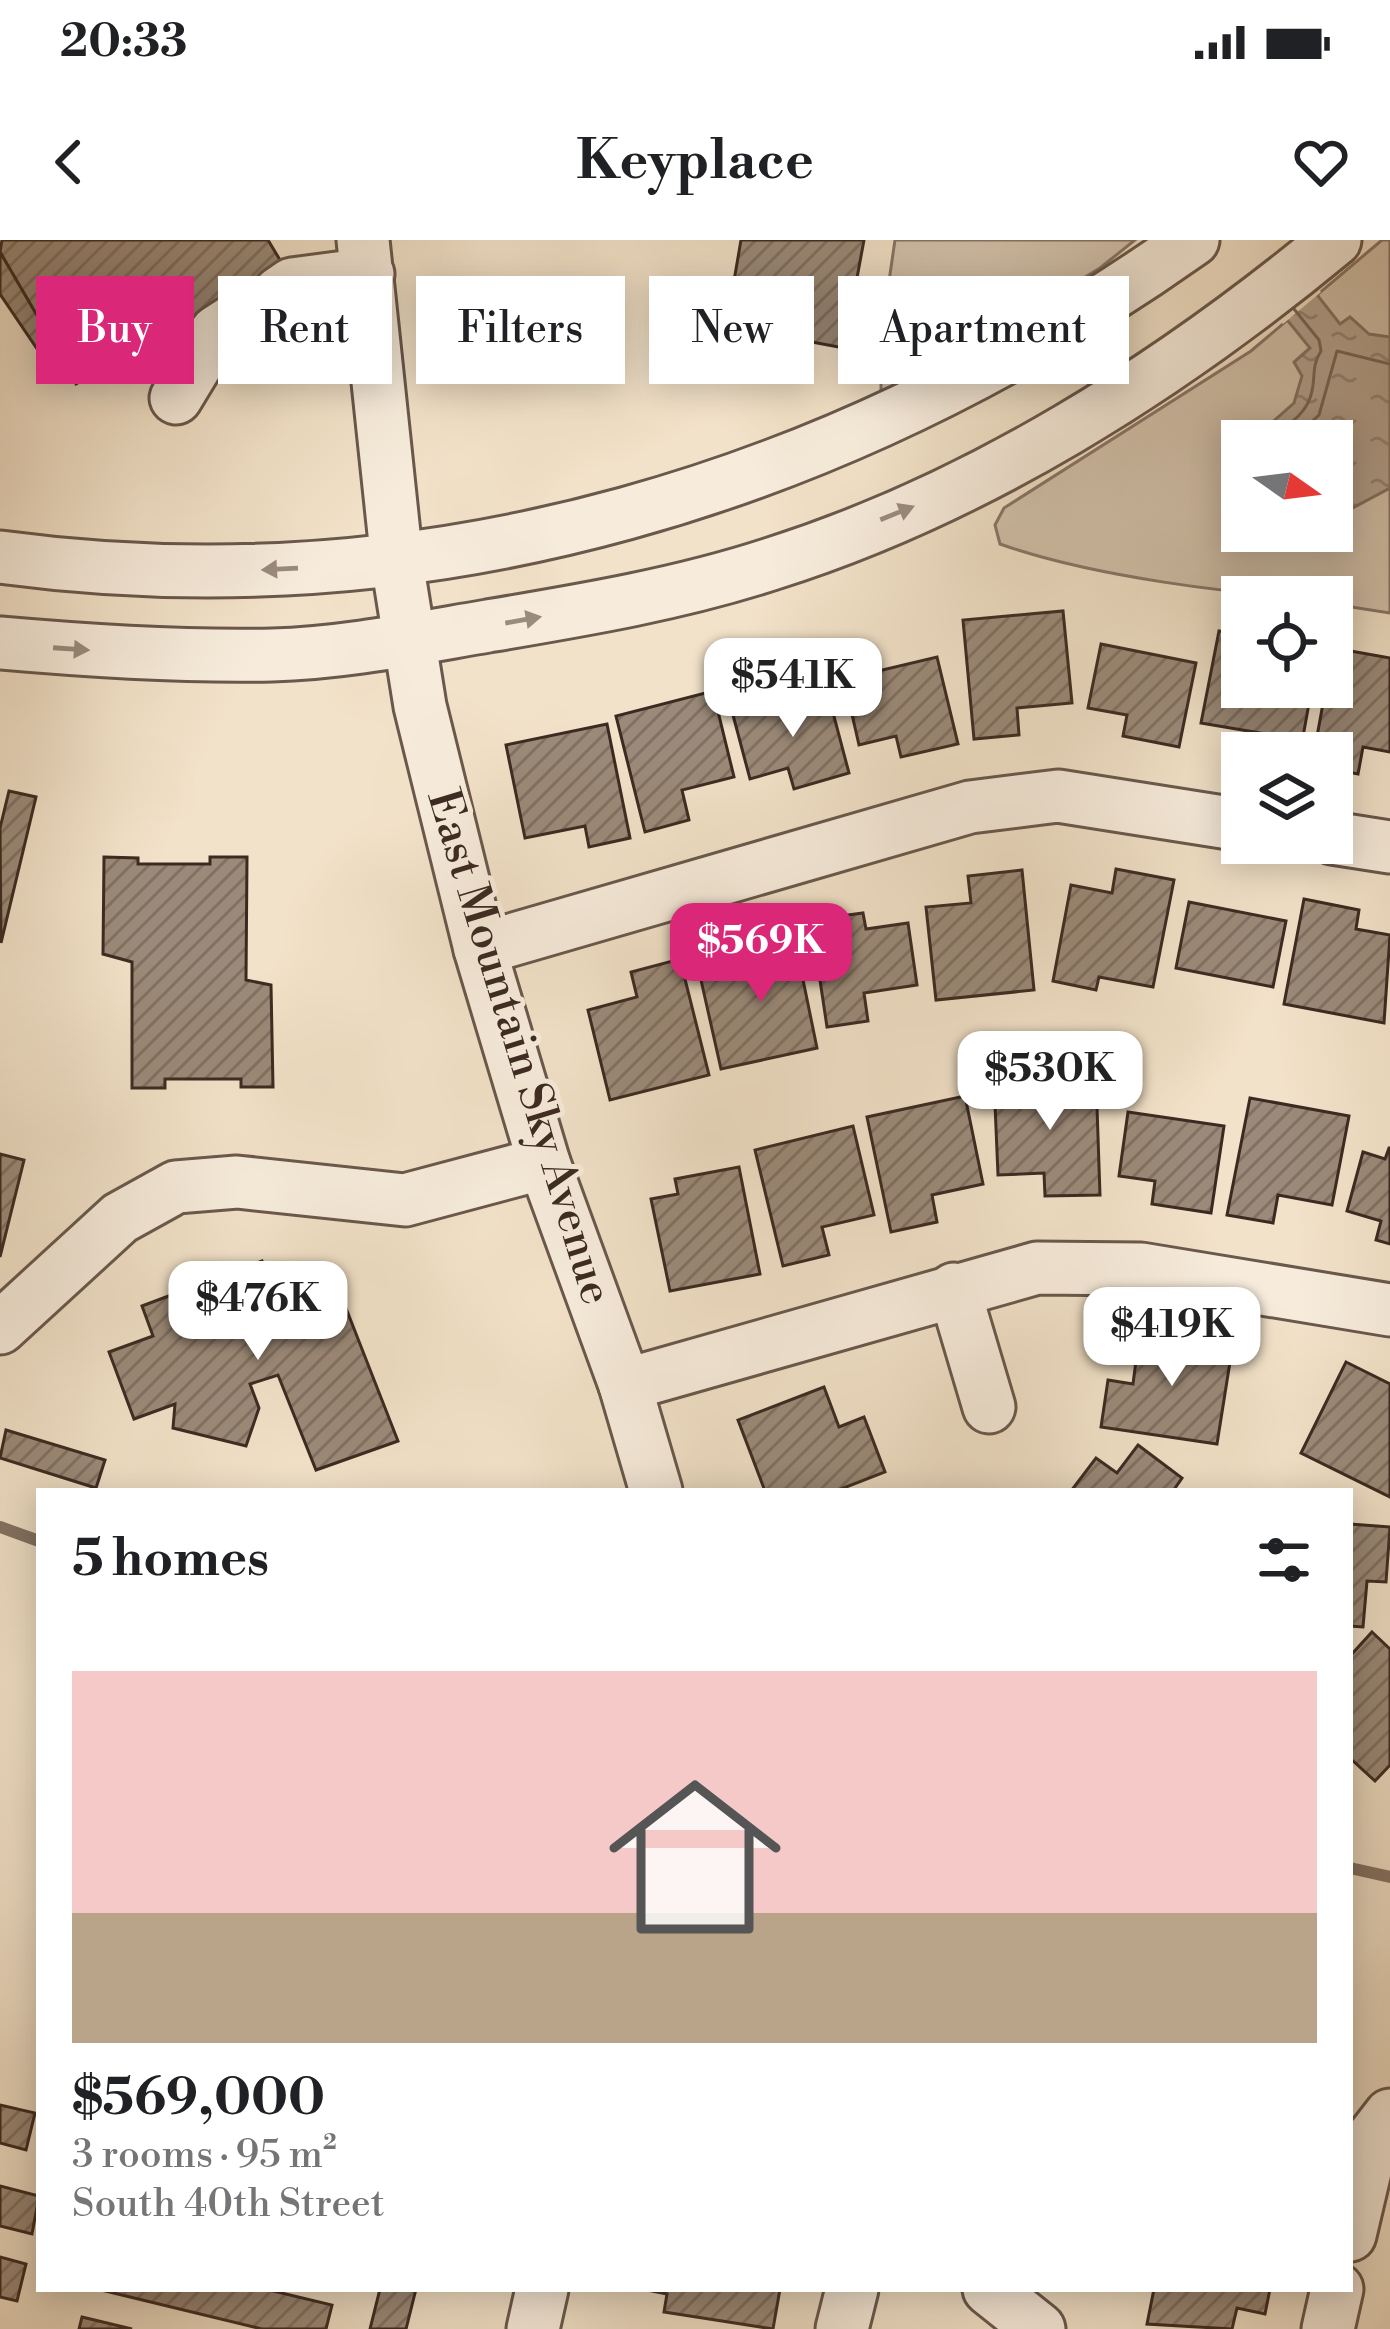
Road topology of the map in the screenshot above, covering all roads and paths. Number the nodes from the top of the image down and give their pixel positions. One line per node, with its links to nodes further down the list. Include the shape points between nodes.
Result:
1 (1193, 240): 8 (street, via 1006,362 876,426)
2 (1319, 253): 8 (street, one-way to 2, via 612,605 773,564 925,502 1067,429 1264,299)
3 (365, 257): 4 (street); 8 (street, East Mountain Sky Avenue)
4 (314, 276)
5 (218, 331): 6 (street)
6 (176, 398)
7 (0, 557): 8 (street, one-way to 7, via 260,570)
8 (402, 600): 9 (street, one-way to 8, via 276,655); 13 (street, East Mountain Sky Avenue)
9 (0, 643)
10 (1221, 822): 13 (street, via 1058,796 970,807)
11 (1353, 841): 12 (street)
12 (1390, 847)
13 (480, 949): 14 (street, East Mountain Sky Avenue)
14 (544, 1163): 17 (street, via 405,1201 237,1182 176,1187 120,1218); 18 (street, East Mountain Sky Avenue)
15 (954, 1289): 16 (street, via 1086,1264); 18 (street); 19 (street)
16 (1390, 1310)
17 (0, 1328)
18 (625, 1385): 20 (street, East Mountain Sky Avenue)
19 (989, 1407)
20 (655, 1488)
21 (1390, 2115): 22 (street, via 1373,2137)
22 (1353, 2222)
23 (541, 2292): 27 (street)
24 (851, 2292): 28 (street)
25 (993, 2292): 29 (street)
26 (1336, 2292): 30 (street)
27 (532, 2329)
28 (842, 2329)
29 (1039, 2329)
30 (1328, 2329)

